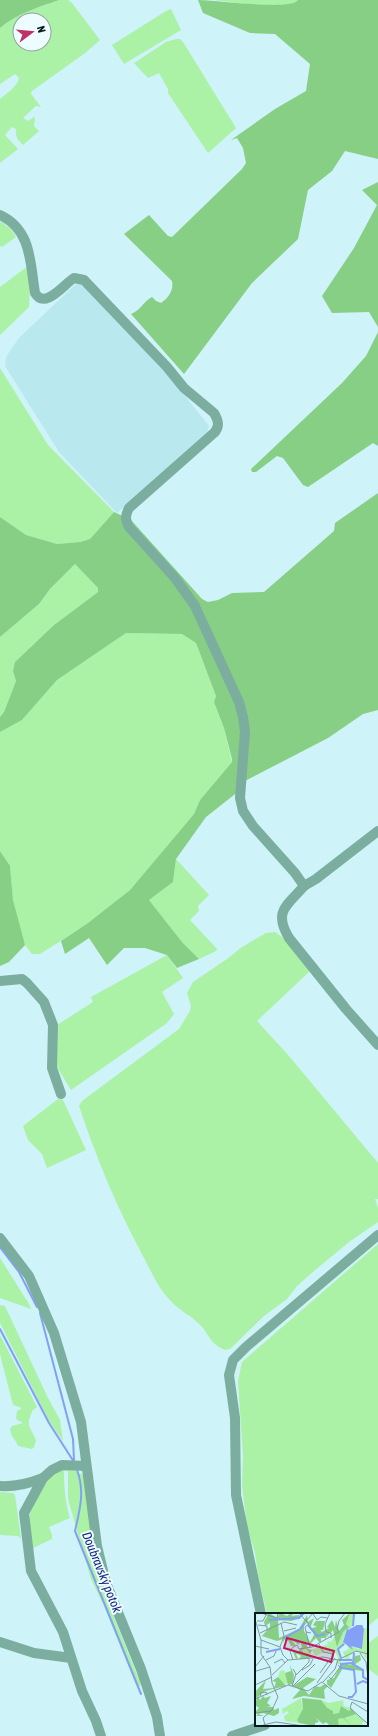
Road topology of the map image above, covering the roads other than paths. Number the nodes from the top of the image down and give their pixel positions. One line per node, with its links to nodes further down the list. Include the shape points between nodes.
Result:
1 (0, 215): 3 (street, via 19,229 27,242 38,298 49,298 74,278 84,280 184,388 217,418 215,432 129,508 125,515 129,527 186,591 195,606 239,702 243,717 245,732 240,798 243,811)
2 (378, 831): 3 (street)
3 (304, 886): 5 (street, via 283,910 282,926 317,973)
4 (0, 981): 6 (street, via 22,979 44,1002 53,1025 52,1068)
5 (378, 1045)
6 (62, 1094)
7 (378, 1235): 12 (street, via 233,1360 229,1375 235,1418 236,1494)
8 (0, 1238): 9 (street, via 29,1276 54,1333 81,1422)
9 (86, 1466): 10 (street, via 62,1465); 17 (street, via 97,1546 106,1583 141,1669 157,1716)
10 (43, 1478): 11 (street, via 26,1485); 14 (street, via 24,1513 26,1539 31,1571 63,1632)
11 (0, 1486)
12 (261, 1613)
13 (0, 1642): 14 (street, via 34,1653)
14 (71, 1658): 16 (street)
15 (262, 1726): 18 (street)
16 (101, 1736)
17 (160, 1736)
18 (232, 1736)

